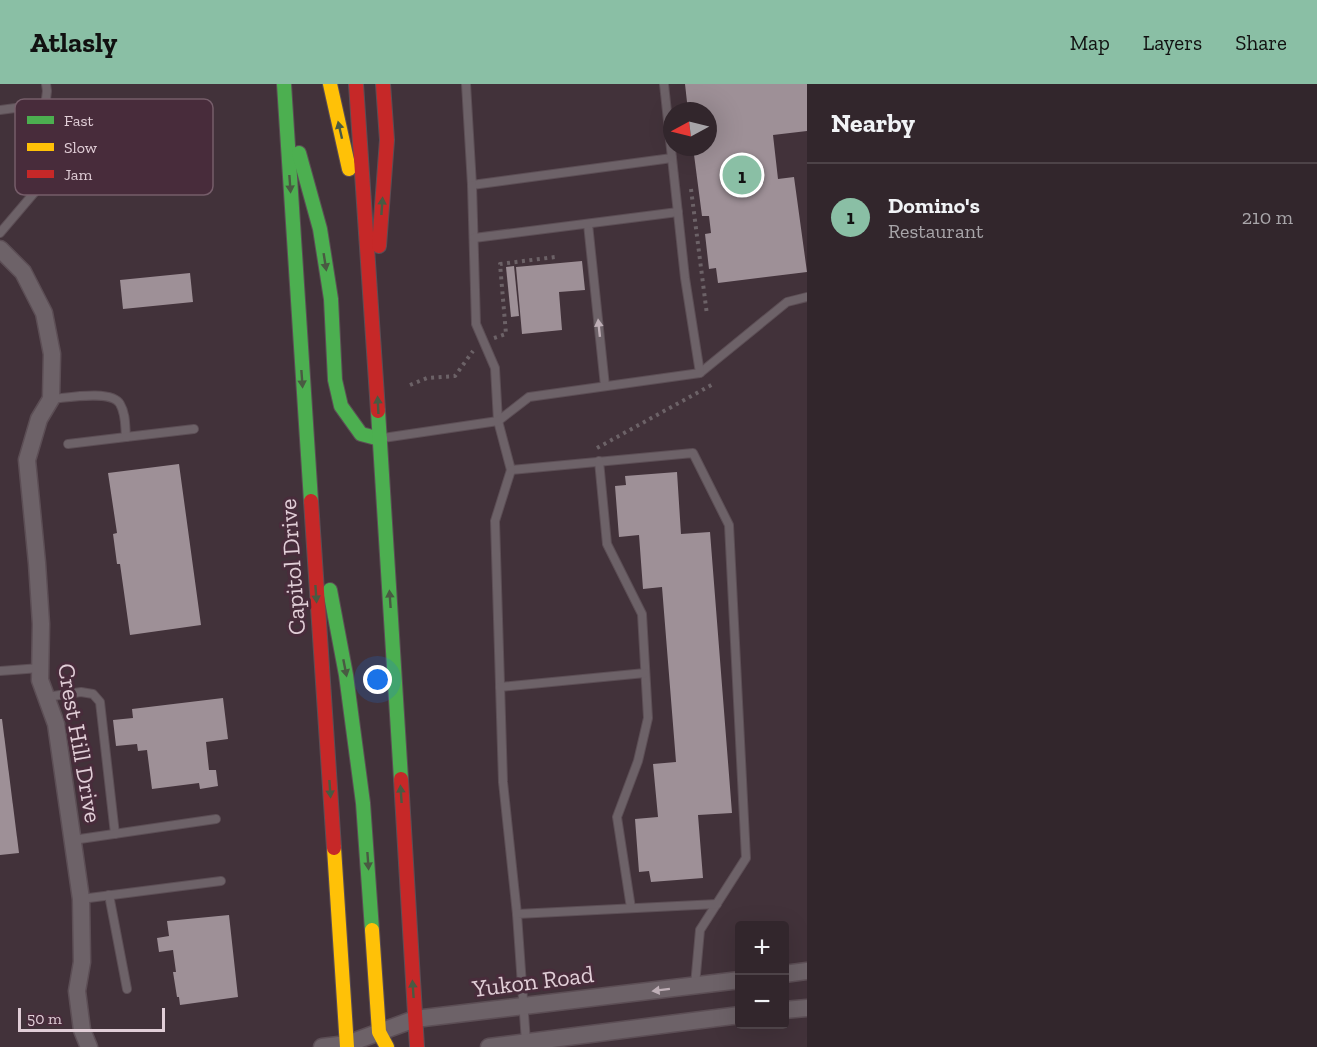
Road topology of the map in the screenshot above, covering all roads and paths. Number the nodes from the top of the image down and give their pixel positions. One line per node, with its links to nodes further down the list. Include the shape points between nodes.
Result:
1 (46, 84): 8 (lane)
2 (284, 84): 9 (main road, Capitol Drive)
3 (330, 84): 21 (main road, one-way to 3)
4 (356, 84): 21 (main road)
5 (382, 84): 25 (main road, one-way to 5, via 386,150)
6 (466, 84): 14 (lane)
7 (664, 84): 12 (lane)
8 (45, 99)
9 (285, 103): 36 (main road, one-way to 36, via 320,229 341,406 361,434); 40 (main road, Capitol Drive, one-way to 40)
10 (15, 108): 11 (lane)
11 (0, 110)
12 (672, 158): 14 (lane); 16 (lane)
13 (690, 181): 24 (path)
14 (472, 185): 19 (lane)
15 (31, 195): 18 (lane)
16 (678, 212): 17 (lane); 28 (lane)
17 (588, 224): 19 (lane); 31 (lane, one-way to 17)
18 (0, 233)
19 (474, 238): 33 (lane, via 476,324 495,368)
20 (0, 249): 32 (street, Crest Hill Drive, via 23,272 44,313 52,354)
21 (367, 249): 25 (main road)
22 (555, 257): 26 (path, via 500,264 507,334)
23 (807, 297): 28 (lane, via 788,302)
24 (708, 322)
25 (373, 327): 36 (main road, one-way to 25)
26 (493, 338)
27 (475, 348): 30 (path, via 455,376 427,378)
28 (700, 373): 31 (lane)
29 (715, 384): 38 (path, via 592,450)
30 (410, 385)
31 (605, 386): 33 (lane, via 529,397)
32 (51, 399): 35 (lane, via 114,397 124,414); 41 (street, Crest Hill Drive, via 39,419 27,460 41,624)
33 (498, 422): 36 (lane); 39 (lane)
34 (194, 429): 35 (lane)
35 (126, 437): 37 (lane)
36 (380, 439): 64 (main road, one-way to 36)
37 (68, 444)
38 (596, 462): 39 (lane); 43 (lane, via 607,544 642,614); 52 (lane, via 693,453 729,525 746,858)
39 (511, 470): 44 (lane, via 495,521)
40 (309, 487): 66 (main road, Capitol Drive, one-way to 66); 66 (main road, one-way to 66, via 346,675 362,791)
41 (40, 668): 42 (lane); 45 (street, Crest Hill Drive)
42 (0, 671)
43 (645, 673): 44 (lane); 53 (lane, via 648,718 638,761 617,817)
44 (500, 687): 54 (lane, via 503,782)
45 (46, 697): 47 (lane, via 81,692 93,694 100,702); 48 (street, Crest Hill Drive, via 56,724)
46 (216, 819): 47 (lane)
47 (115, 834): 48 (lane)
48 (73, 840): 51 (street, Crest Hill Drive)
49 (221, 881): 50 (lane)
50 (109, 895): 51 (lane); 59 (lane)
51 (81, 899): 67 (street, Crest Hill Drive, via 82,962 77,991 82,1030)
52 (717, 904): 53 (lane); 58 (lane, via 700,930)
53 (631, 908): 54 (lane)
54 (517, 914): 60 (lane)
55 (807, 971): 56 (street)
56 (789, 973)
57 (735, 981): 58 (street, Yukon Road)
58 (695, 985): 60 (street, Yukon Road, one-way to 60)
59 (127, 988)
60 (524, 1007): 64 (street, Yukon Road); 65 (lane)
61 (807, 1008): 62 (street)
62 (789, 1010)
63 (735, 1016): 65 (street)
64 (415, 1019): 66 (street, Yukon Road); 69 (main road)
65 (526, 1042): 70 (street)
66 (366, 1043): 68 (street, Yukon Road)
67 (89, 1047)
68 (322, 1047)
69 (417, 1047)
70 (489, 1047)

